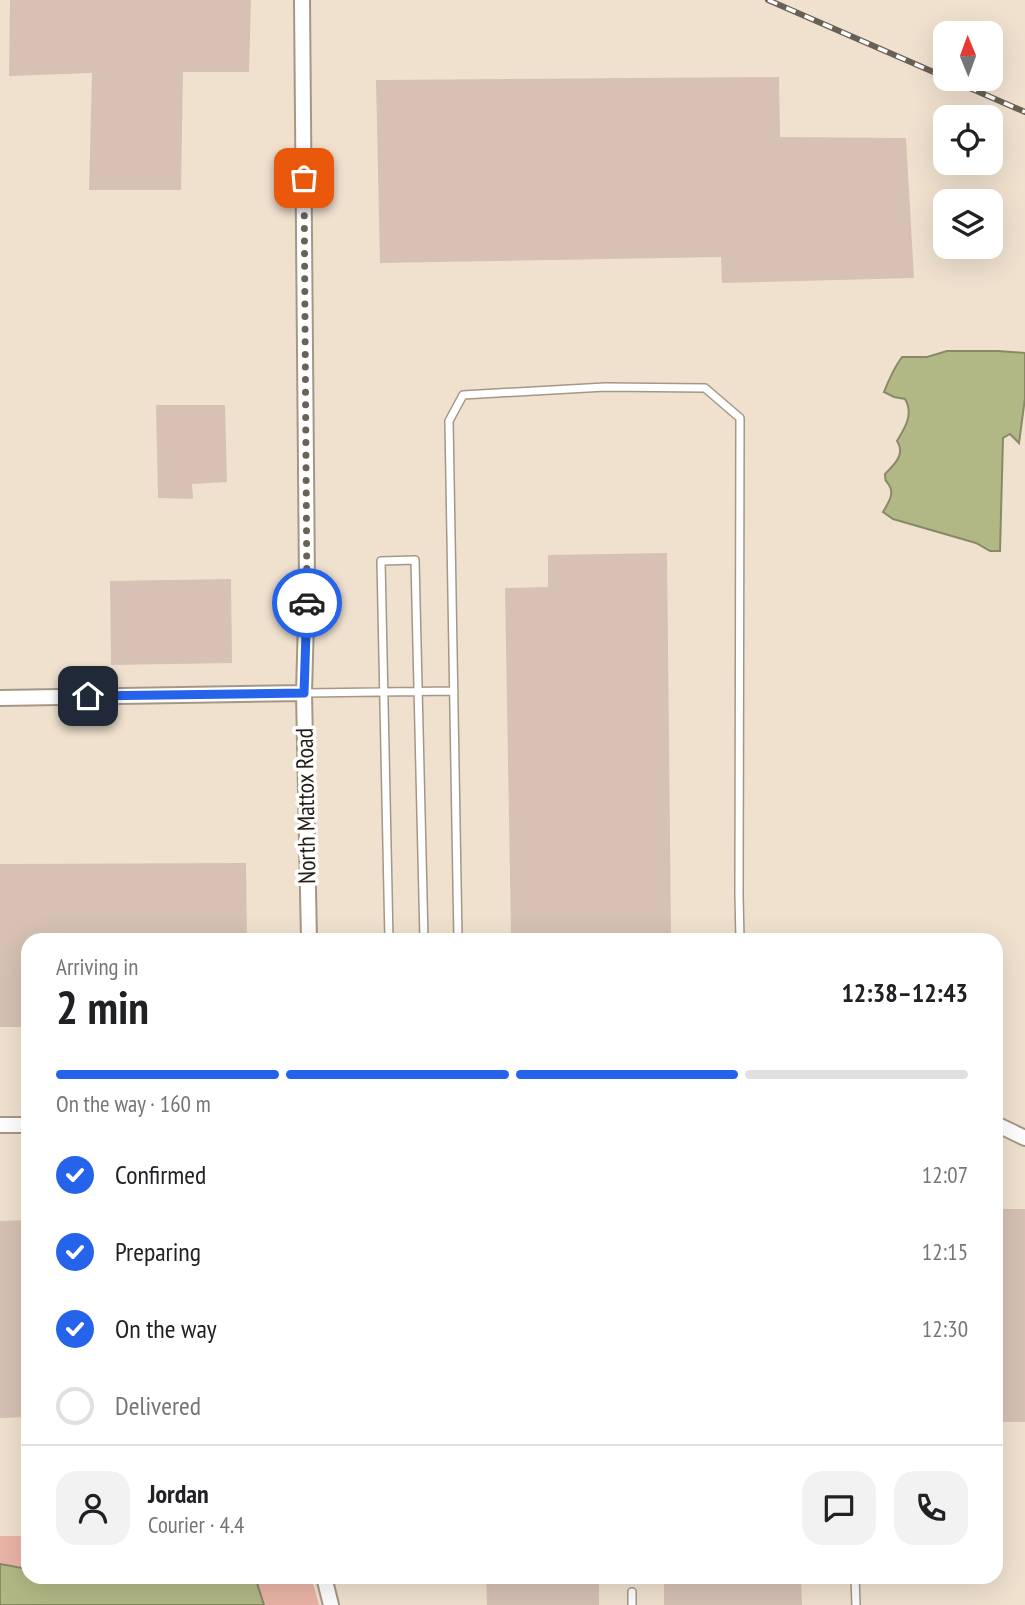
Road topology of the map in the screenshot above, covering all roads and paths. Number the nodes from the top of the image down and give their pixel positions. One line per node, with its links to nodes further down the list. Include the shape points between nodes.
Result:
1 (302, 0): 5 (street, North Mattox Road)
2 (454, 691): 4 (lane); 10 (lane); 11 (lane, via 449,421 463,395 605,387 705,388 740,418)
3 (384, 692): 4 (lane); 4 (lane, via 381,561 415,560); 5 (lane); 8 (lane)
4 (418, 692): 9 (lane)
5 (304, 693): 6 (street); 7 (street, North Mattox Road)
6 (0, 698)
7 (309, 933)
8 (389, 933)
9 (424, 933)
10 (458, 933)
11 (740, 933)
12 (0, 1125): 13 (street)
13 (21, 1125)
14 (1003, 1127): 15 (street)
15 (1025, 1138)
16 (326, 1584): 19 (street)
17 (855, 1584): 21 (lane)
18 (632, 1592): 20 (lane)
19 (331, 1605)
20 (632, 1605)
21 (856, 1605)

